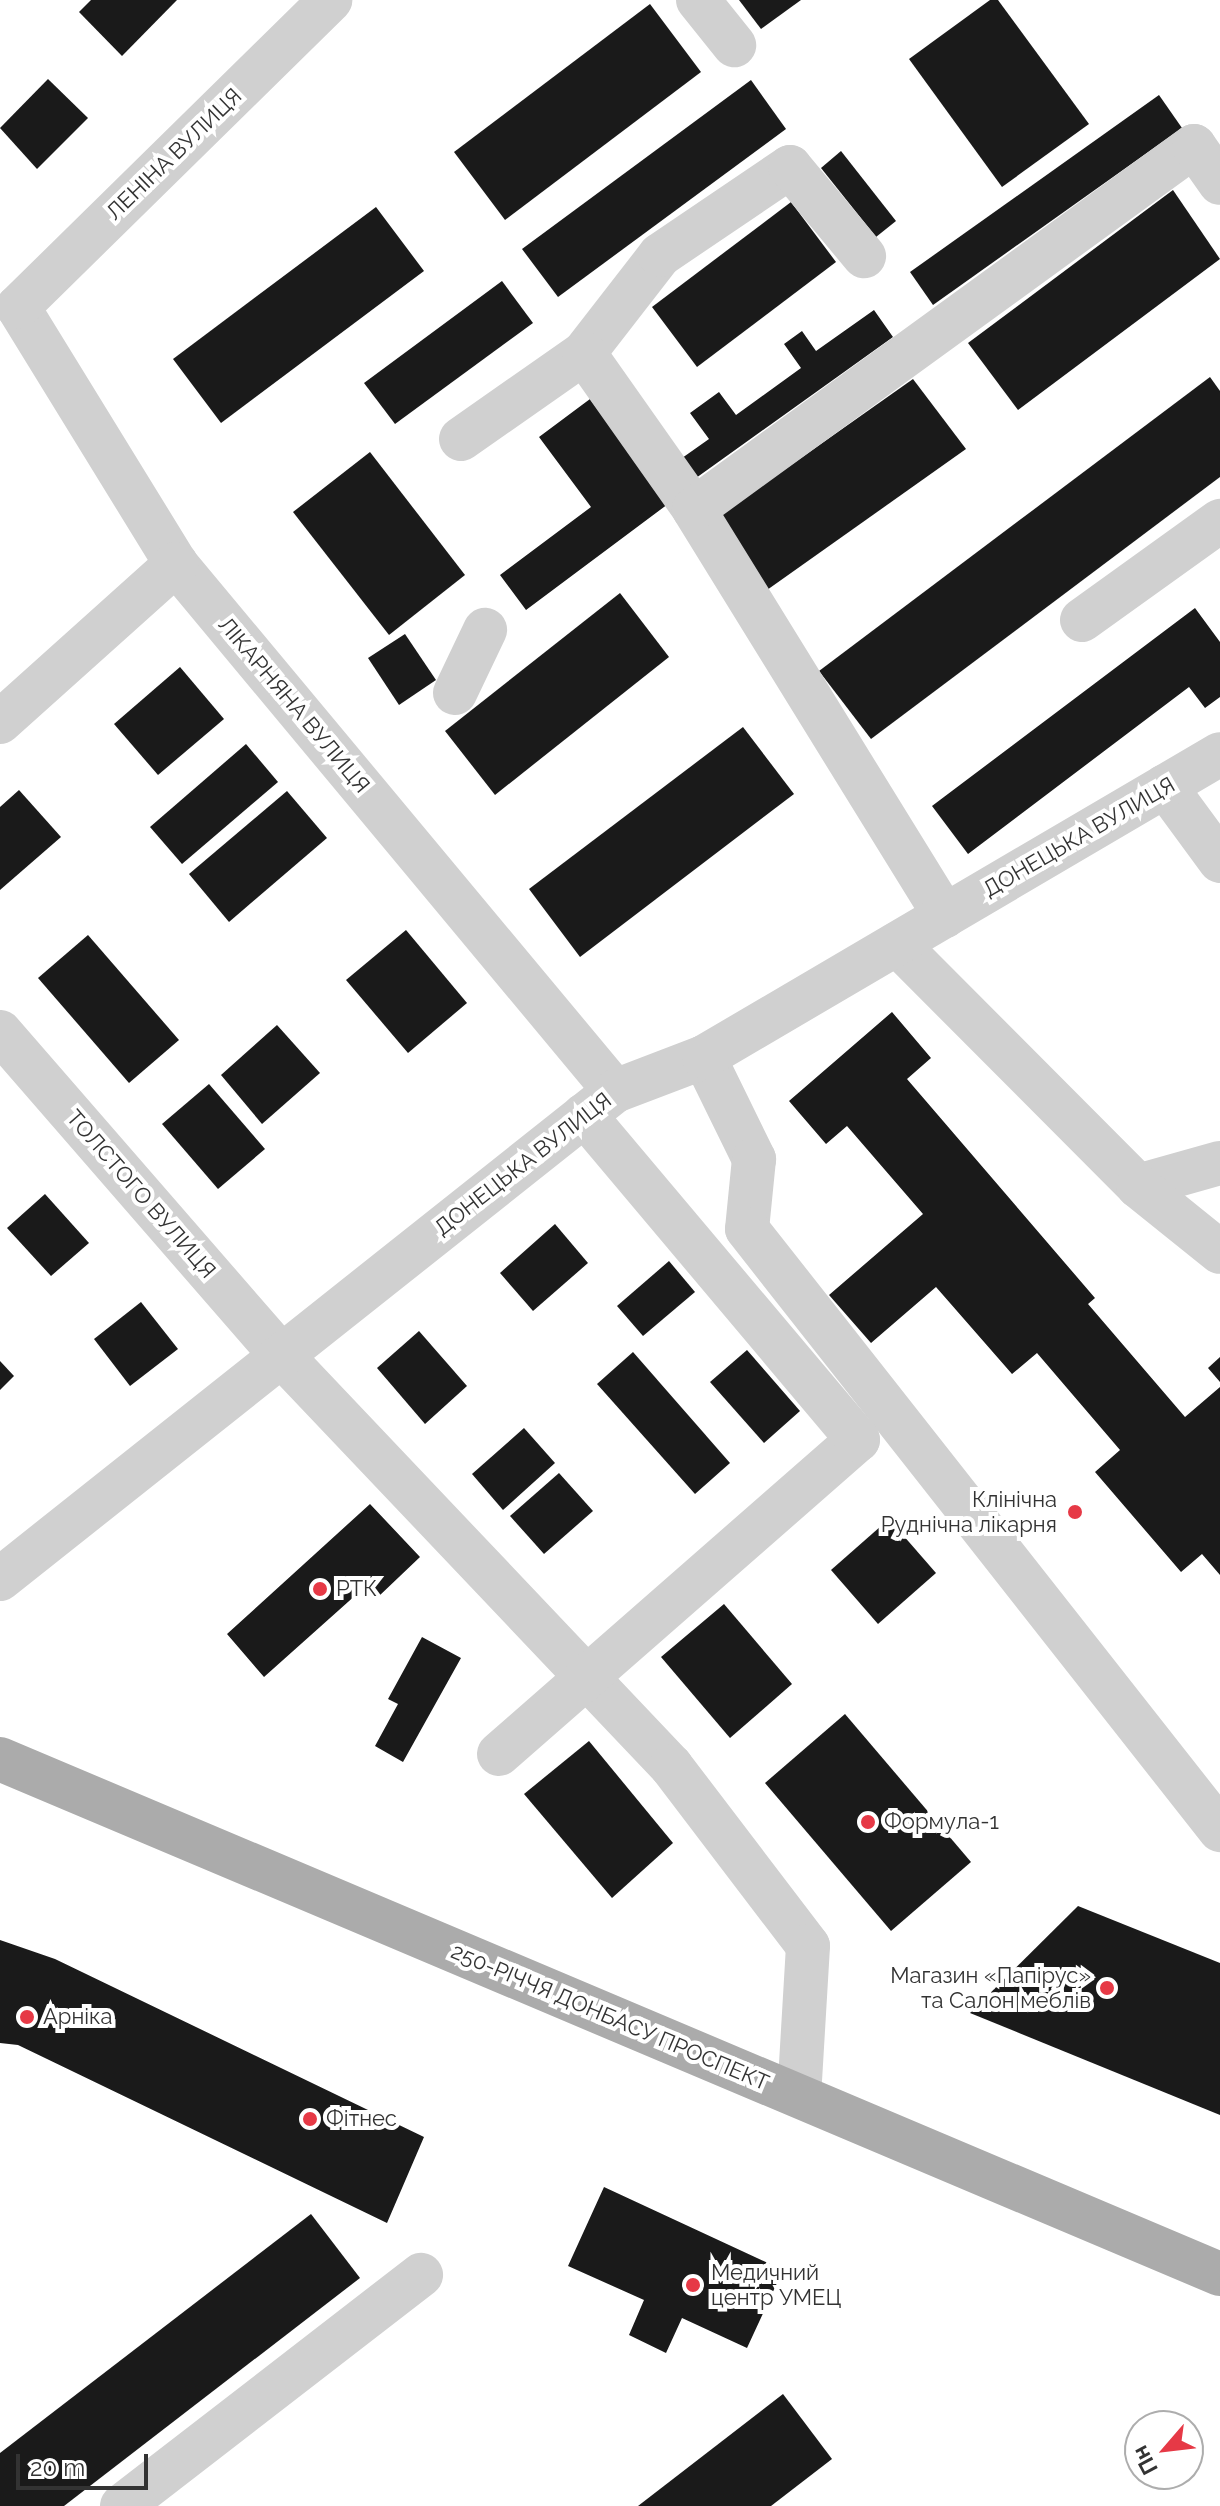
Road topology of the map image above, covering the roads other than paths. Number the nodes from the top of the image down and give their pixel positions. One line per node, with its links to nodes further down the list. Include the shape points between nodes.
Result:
1 (330, 0): 6 (street, ЛЕНІНА ВУЛИЦЯ)
2 (698, 0): 3 (street)
3 (734, 45)
4 (1220, 183): 9 (street, via 1194,146)
5 (864, 256): 7 (street, via 790,167 660,255)
6 (9, 308): 11 (street, ЛІКАРНЯНА ВУЛИЦЯ)
7 (584, 353): 8 (street); 9 (street)
8 (461, 439)
9 (694, 509): 19 (street)
10 (1220, 521): 12 (street)
11 (176, 564): 15 (street); 23 (street, ЛІКАРНЯНА ВУЛИЦЯ)
12 (1082, 620)
13 (485, 630): 14 (street)
14 (455, 693)
15 (0, 722)
16 (1220, 754): 17 (street, ДОНЕЦЬКА ВУЛИЦЯ)
17 (1165, 786): 18 (street); 19 (street, ДОНЕЦЬКА ВУЛИЦЯ)
18 (1220, 861)
19 (945, 916): 20 (street, ДОНЕЦЬКА ВУЛИЦЯ)
20 (897, 944): 22 (street, ДОНЕЦЬКА ВУЛИЦЯ); 25 (street)
21 (0, 1032): 27 (street, ТОЛСТОГО ВУЛИЦЯ)
22 (704, 1057): 23 (street, ДОНЕЦЬКА ВУЛИЦЯ); 32 (street, via 754,1159 747,1229)
23 (599, 1103): 27 (street, ДОНЕЦЬКА ВУЛИЦЯ); 29 (street, ЛІКАРНЯНА ВУЛИЦЯ, via 858,1440)
24 (1220, 1163): 25 (street)
25 (1138, 1186): 26 (street)
26 (1220, 1252)
27 (281, 1355): 28 (street, ДОНЕЦЬКА ВУЛИЦЯ); 29 (street, ТОЛСТОГО ВУЛИЦЯ)
28 (0, 1579)
29 (580, 1678): 30 (street); 33 (street, ТОЛСТОГО ВУЛИЦЯ, via 671,1766 808,1946)
30 (499, 1754)
31 (0, 1759): 33 (main road, 250-РІЧЧЯ ДОНБАСУ ПРОСПЕКТ)
32 (1220, 1830)
33 (799, 2096): 34 (main road, 250-РІЧЧЯ ДОНБАСУ ПРОСПЕКТ)
34 (1220, 2274)
35 (421, 2275): 36 (street)
36 (122, 2506)

